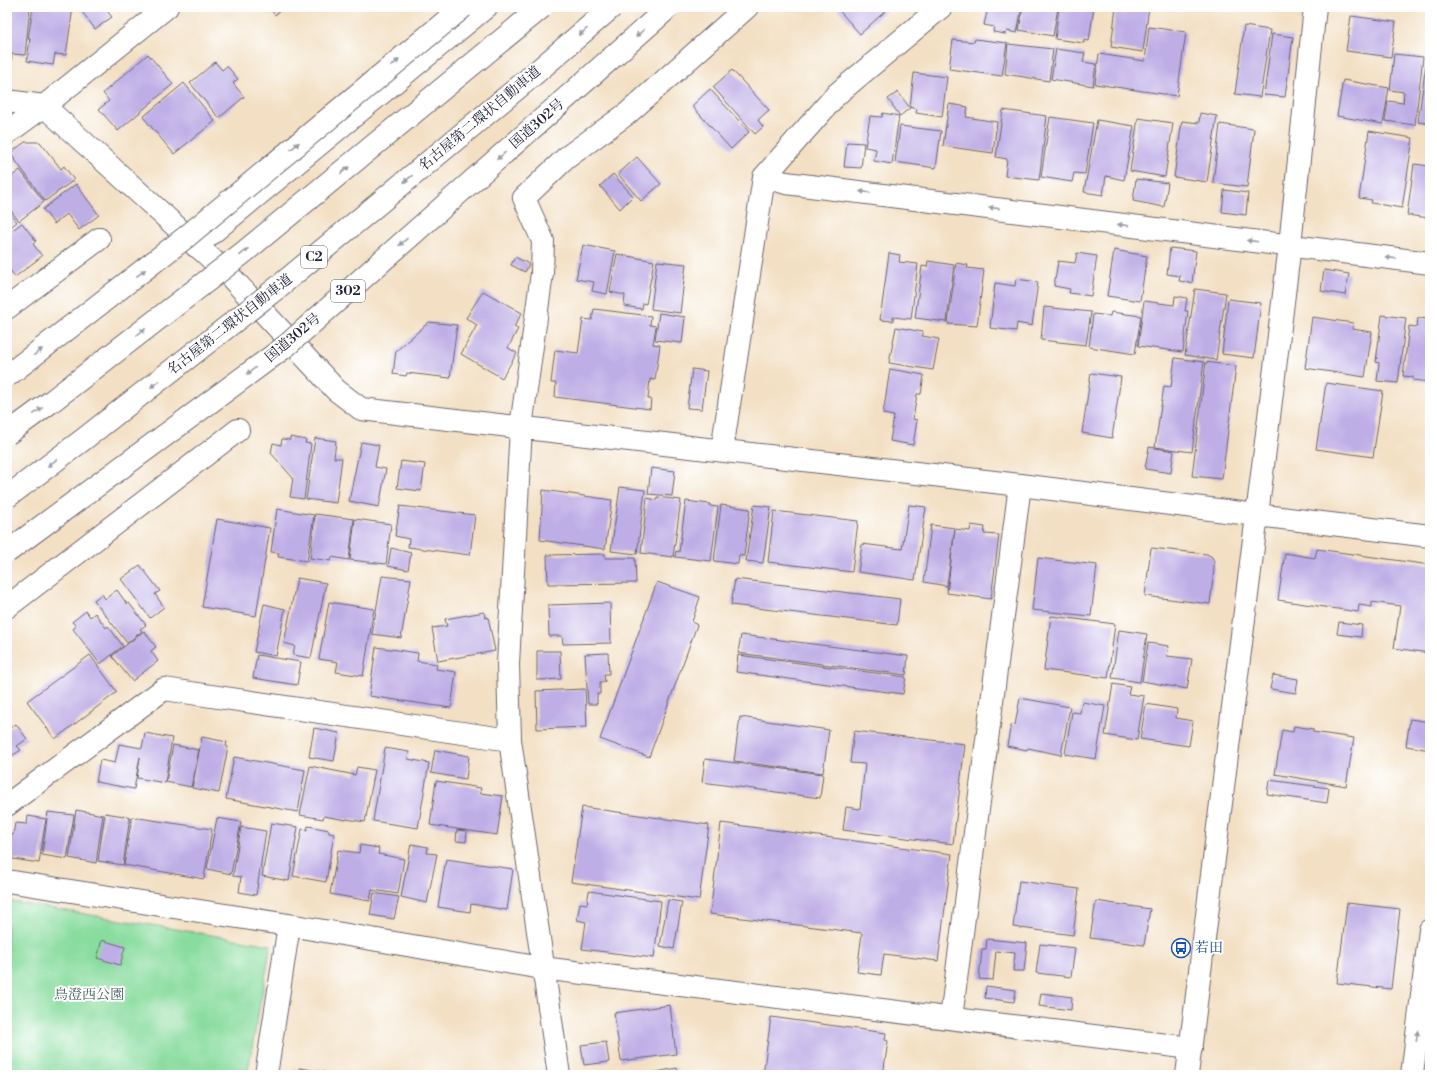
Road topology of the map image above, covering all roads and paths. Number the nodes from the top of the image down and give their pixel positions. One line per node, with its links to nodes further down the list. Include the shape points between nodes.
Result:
1 (167, 7): 11 (main road)
2 (463, 7): 19 (main road, one-way to 2, bridge, via 186,237)
3 (486, 7): 15 (main road)
4 (542, 7): 22 (main road, one-way to 4, bridge, via 242,253)
5 (612, 7): 25 (main road, 名古屋第二環状自動車道 / C2, one-way to 25, bridge, via 277,288)
6 (669, 7): 28 (main road, 国道302号 / 302, one-way to 28, bridge, via 286,346)
7 (747, 7): 20 (main road, via 628,113 566,158 524,198 543,240 542,273)
8 (941, 7): 13 (main road, via 837,94)
9 (1315, 7): 16 (main road)
10 (7, 101): 11 (main road)
11 (44, 106): 12 (main road); 15 (main road)
12 (7, 133)
13 (764, 177): 16 (main road, one-way to 13, via 786,183); 23 (main road)
14 (98, 239): 18 (main road)
15 (196, 246): 20 (main road, via 227,273 336,390 361,409)
16 (1290, 246): 17 (main road, one-way to 16); 26 (main road)
17 (1430, 263)
18 (7, 308)
19 (7, 376)
20 (521, 427): 23 (main road); 30 (main road, via 508,664)
21 (238, 430): 29 (main road)
22 (7, 434)
23 (722, 450): 24 (main road)
24 (1020, 485): 26 (main road); 36 (main road)
25 (7, 497)
26 (1257, 515): 27 (main road); 37 (main road)
27 (1430, 536)
28 (7, 552)
29 (7, 607)
30 (510, 740): 31 (main road, via 164,689); 35 (main road)
31 (7, 805)
32 (7, 880): 33 (main road)
33 (289, 925): 35 (main road); 38 (main road)
34 (1430, 932): 41 (main road, one-way to 34)
35 (542, 968): 36 (main road); 39 (main road)
36 (951, 1018): 37 (main road)
37 (1191, 1048): 40 (main road)
38 (266, 1075)
39 (559, 1075)
40 (1187, 1075)
41 (1412, 1075)

